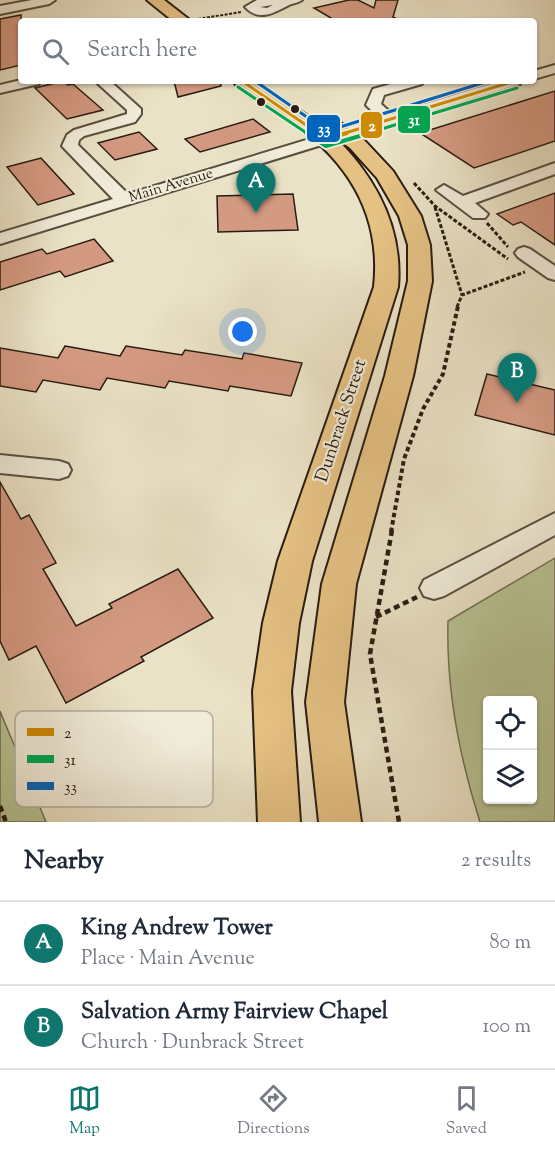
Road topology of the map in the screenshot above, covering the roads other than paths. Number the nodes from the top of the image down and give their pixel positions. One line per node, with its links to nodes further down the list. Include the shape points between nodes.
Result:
1 (49, 0): 4 (street)
2 (291, 1): 5 (street, via 273,11)
3 (148, 4): 6 (main road); 7 (main road)
4 (0, 10)
5 (253, 10)
6 (155, 18)
7 (185, 18)
8 (555, 69): 9 (street)
9 (537, 74)
10 (21, 84): 16 (street)
11 (105, 84): 21 (street, via 134,109 134,114 129,119 79,133 70,146)
12 (247, 84): 18 (main road, Dunbrack Street)
13 (271, 84): 18 (main road, Dunbrack Street)
14 (406, 84): 17 (street, via 378,92 373,105)
15 (505, 84): 17 (street, Main Avenue)
16 (0, 89)
17 (389, 119): 18 (street, Main Avenue)
18 (335, 136): 21 (street, Main Avenue); 31 (main road, Dunbrack Street, via 374,202 383,226 389,268 295,561 281,623 272,691); 32 (main road, Dunbrack Street, via 386,175 410,216 419,245 420,281 399,376 339,584 325,702)
19 (555, 168): 22 (street)
20 (444, 190): 22 (street)
21 (124, 200): 24 (street, Main Avenue)
22 (462, 202): 23 (street)
23 (479, 214)
24 (0, 239)
25 (518, 255): 26 (street)
26 (555, 274)
27 (0, 464): 28 (street)
28 (59, 470)
29 (555, 523): 30 (street)
30 (434, 588)
31 (279, 822)
32 (340, 822)

